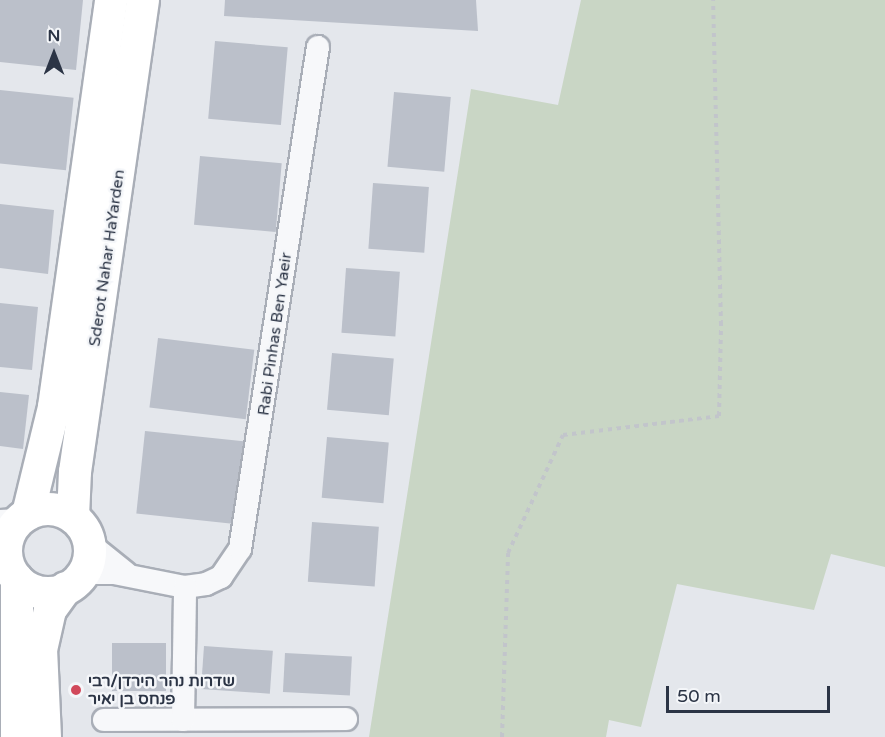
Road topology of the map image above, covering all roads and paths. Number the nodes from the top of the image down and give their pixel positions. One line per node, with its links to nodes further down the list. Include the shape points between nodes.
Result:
1 (111, 0): 6 (main road, Sderot Nahar HaYarden, via 54,407)
2 (143, 0): 5 (main road, Sderot Nahar HaYarden, via 75,472)
3 (713, 0): 15 (path, via 721,325 719,416 563,435 508,553)
4 (318, 47): 9 (street, Rabi Pinhas Ben Yaeir, via 245,533 221,578)
5 (73, 517): 6 (main road, via 51,509); 7 (main road)
6 (16, 518): 8 (main road, via 6,548)
7 (80, 568): 8 (main road, via 40,592); 9 (street, Rabi Pinhas Ben Yaeir); 14 (main road, via 50,610 41,650)
8 (9, 571): 13 (main road)
9 (185, 586): 12 (street)
10 (346, 718): 12 (street)
11 (104, 720): 12 (street)
12 (183, 720)
13 (17, 737)
14 (45, 737)
15 (502, 737)

